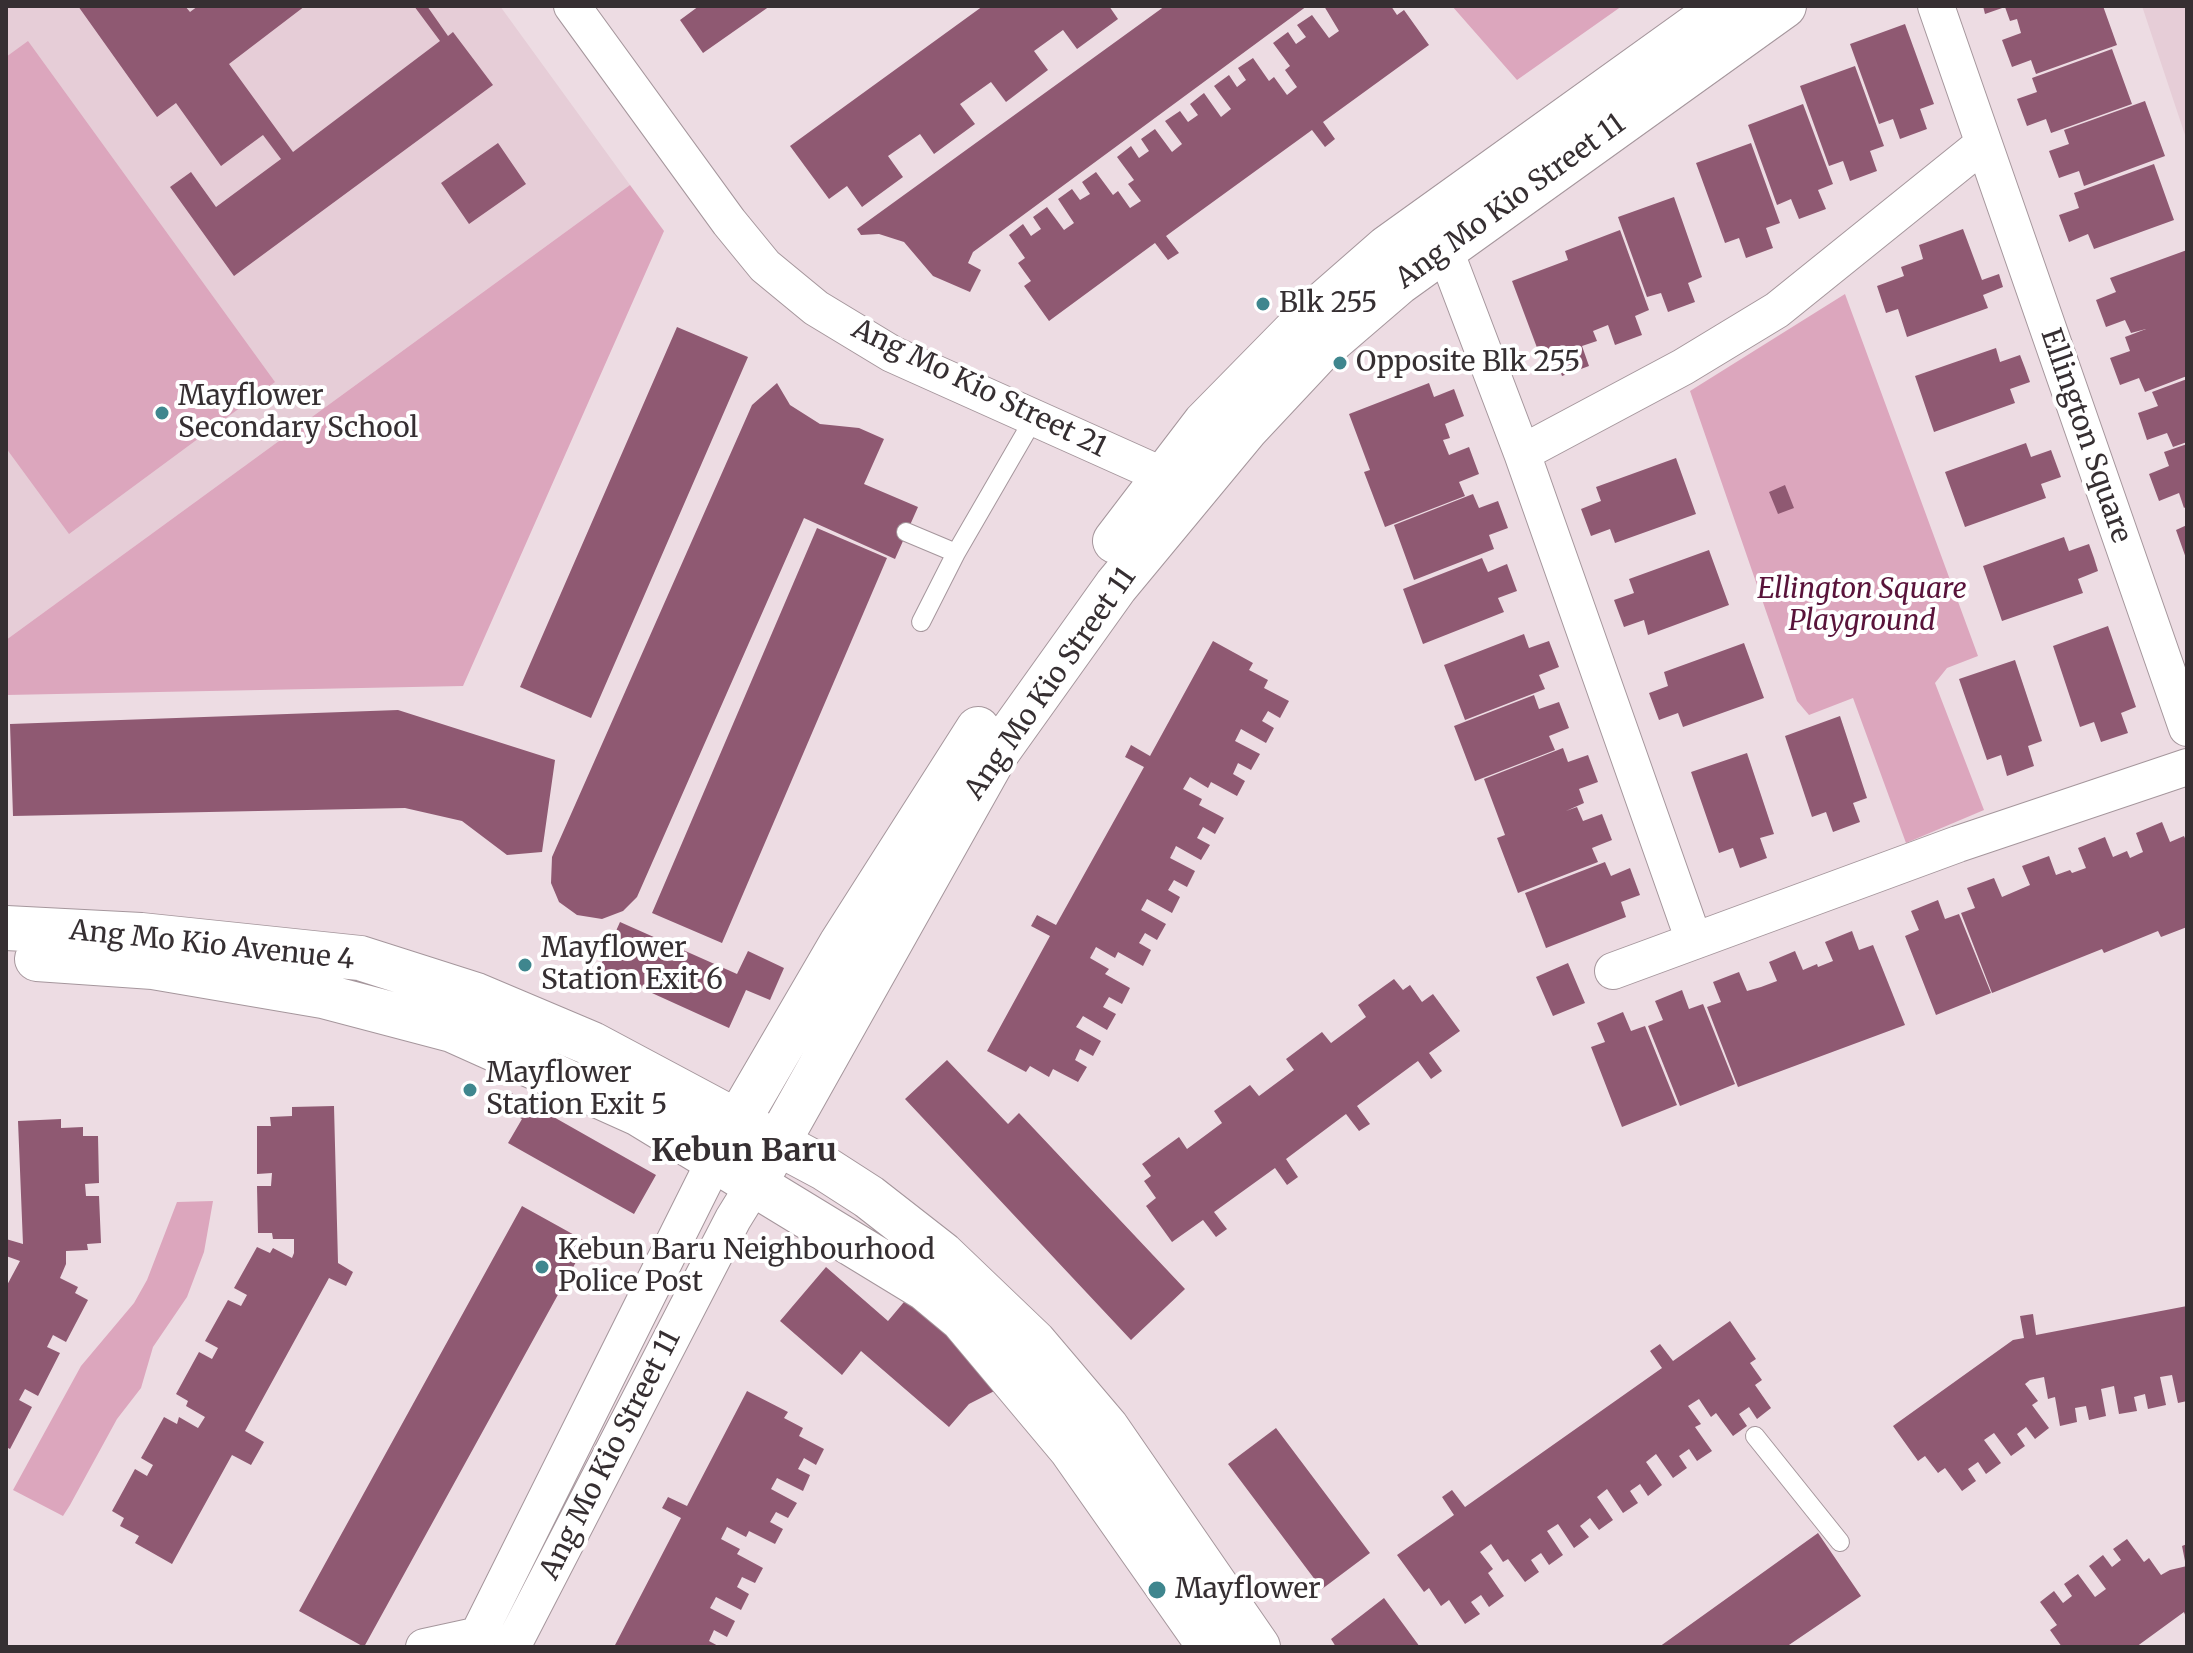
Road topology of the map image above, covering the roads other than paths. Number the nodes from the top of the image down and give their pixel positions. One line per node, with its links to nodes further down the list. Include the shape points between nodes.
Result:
1 (572, 6): 7 (street, Ang Mo Kio Street 21, via 765,266 816,308 892,354)
2 (1724, 6): 6 (main road, Ang Mo Kio Street 11)
3 (1784, 6): 6 (main road, Ang Mo Kio Street 11, via 1542,177)
4 (1936, 6): 5 (street, Ellington Square)
5 (1983, 144): 8 (street, via 1777,310); 13 (street, Ellington Square)
6 (1439, 233): 8 (street); 9 (main road, Ang Mo Kio Street 11, via 1398,283)
7 (1033, 420): 9 (street, Ang Mo Kio Street 21); 11 (lane)
8 (1522, 453): 16 (street)
9 (1178, 485): 19 (main road, Ang Mo Kio Street 11, via 980,726); 20 (main road, Ang Mo Kio Street 11, via 1116,586 996,754)
10 (906, 532): 11 (lane)
11 (956, 553): 12 (lane)
12 (921, 622)
13 (2187, 728)
14 (2187, 767): 16 (street)
15 (6, 928): 19 (main road, Ang Mo Kio Avenue 4, via 141,935 360,958 476,995 592,1044)
16 (1694, 941): 18 (street)
17 (6, 957): 21 (main road, Ang Mo Kio Avenue 4, via 153,967 323,996 452,1030 596,1092)
18 (1613, 971)
19 (736, 1122): 20 (main road, Ang Mo Kio Avenue 4); 21 (main road, Ang Mo Kio Street 11)
20 (777, 1145): 22 (main road, Ang Mo Kio Street 11); 29 (main road, Ang Mo Kio Avenue 4, via 869,1197 942,1254 1034,1342 1107,1428)
21 (715, 1160): 22 (main road, Ang Mo Kio Avenue 4); 25 (street, Ang Mo Kio Street 11)
22 (754, 1185): 27 (street, Ang Mo Kio Street 11); 28 (main road, Ang Mo Kio Avenue 4, via 926,1289 962,1319 1071,1449)
23 (1755, 1436): 24 (lane)
24 (1840, 1542)
25 (476, 1641): 26 (street)
26 (424, 1647)
27 (512, 1647)
28 (1210, 1647)
29 (1258, 1647)

